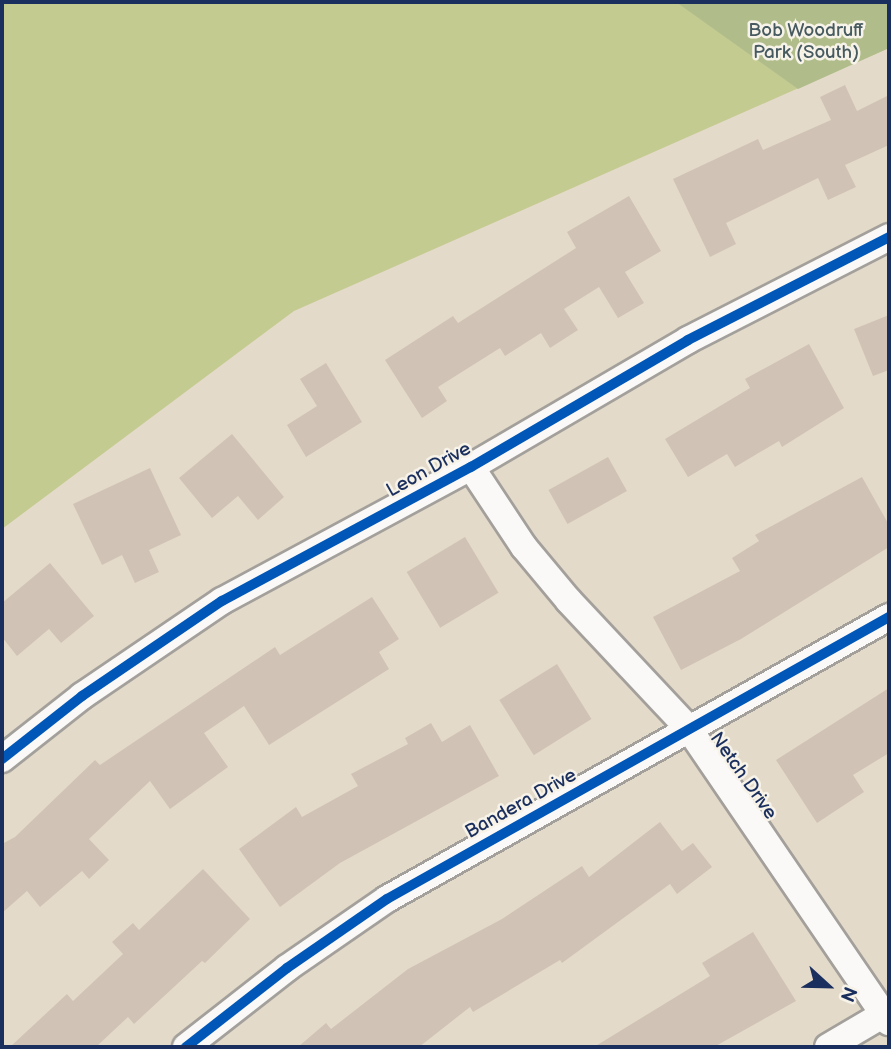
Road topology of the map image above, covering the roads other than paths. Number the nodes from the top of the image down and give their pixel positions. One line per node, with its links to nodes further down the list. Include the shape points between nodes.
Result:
1 (889, 237): 2 (street, Leon Drive, via 688,340)
2 (471, 467): 4 (street, Netch Drive, via 524,547); 5 (street, Leon Drive, via 222,601 82,696)
3 (889, 617): 4 (street, Bandera Drive)
4 (689, 729): 6 (street, Netch Drive); 7 (street, Bandera Drive, via 387,899 287,968)
5 (2, 759)
6 (888, 1016): 8 (street)
7 (186, 1047)
8 (828, 1047)

